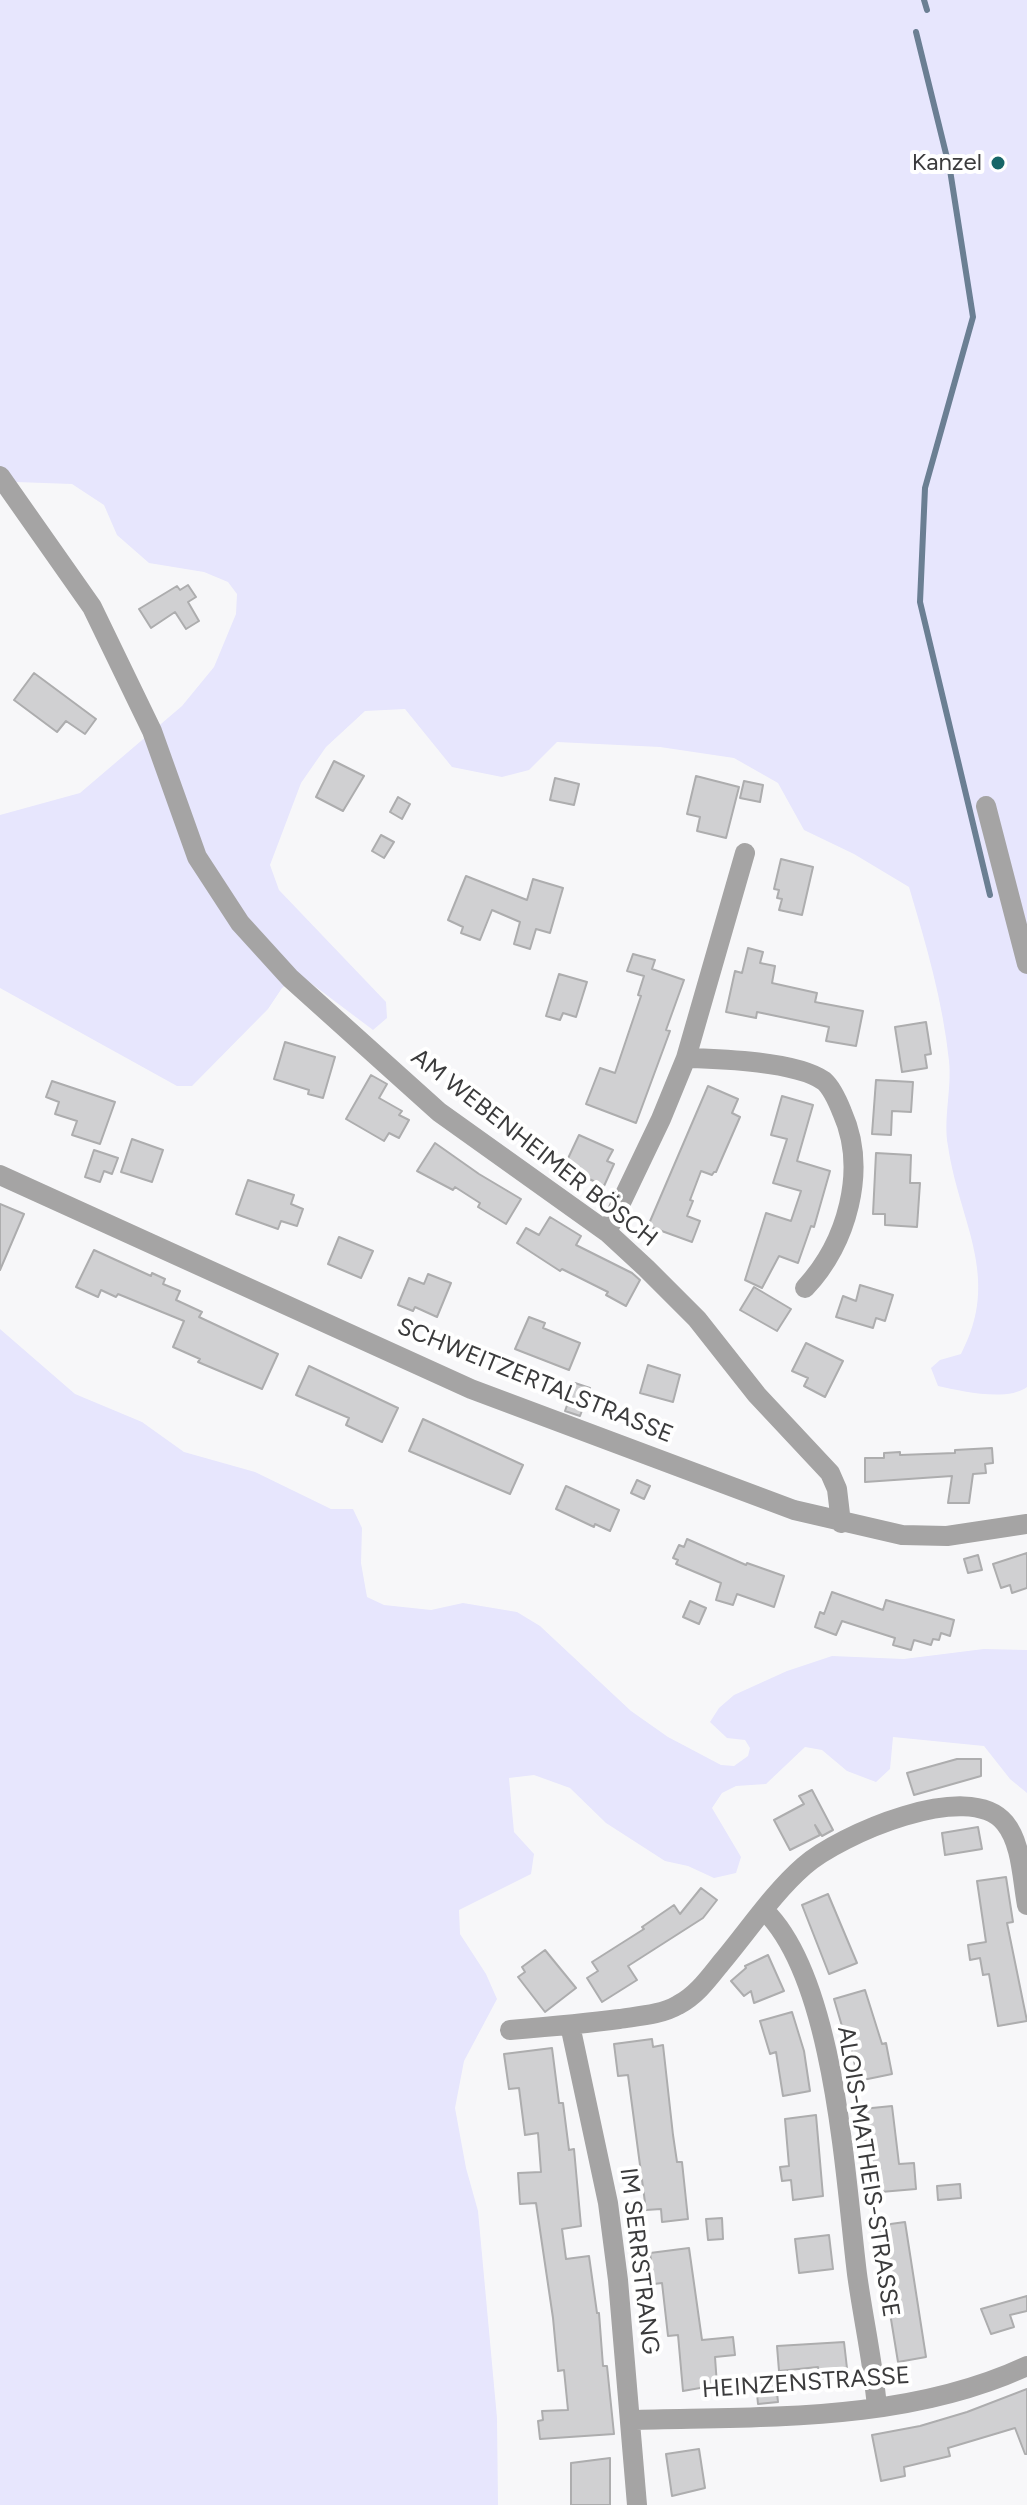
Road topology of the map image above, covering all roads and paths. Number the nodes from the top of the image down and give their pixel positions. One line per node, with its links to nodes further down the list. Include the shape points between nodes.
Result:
1 (0, 476): 7 (street, AM WEBENHEIMER BÖSCH, via 92,607 152,731 197,857 240,923 290,978 439,1112)
2 (986, 806): 4 (street)
3 (745, 853): 5 (street)
4 (1027, 964)
5 (686, 1058): 7 (street); 8 (street, via 807,1073 826,1082 836,1099 847,1123 853,1188 832,1249)
6 (0, 1175): 9 (street, SCHWEITZERTALSTRASSE, via 471,1389)
7 (607, 1232): 9 (street, AM WEBENHEIMER BÖSCH, via 697,1319 757,1395 830,1473)
8 (805, 1288)
9 (841, 1523): 10 (street, SCHWEITZERTALSTRASSE, via 902,1535 947,1536)
10 (1027, 1524)
11 (1027, 1905): 12 (street, via 1016,1846 1006,1824 992,1811 951,1806 922,1811 830,1847 805,1865)
12 (765, 1911): 13 (street, via 690,1998 663,2011); 16 (street, ALOIS-MATHEIS-STRASSE, via 793,1950 826,2046)
13 (570, 2025): 14 (street); 17 (street, IM SERRSTRANG, via 608,2203)
14 (510, 2030)
15 (1027, 2366): 16 (street, HEINZENSTRASSE, via 978,2386)
16 (877, 2407): 17 (street, HEINZENSTRASSE)
17 (631, 2420): 18 (street, IM SERRSTRANG)
18 (637, 2505)

